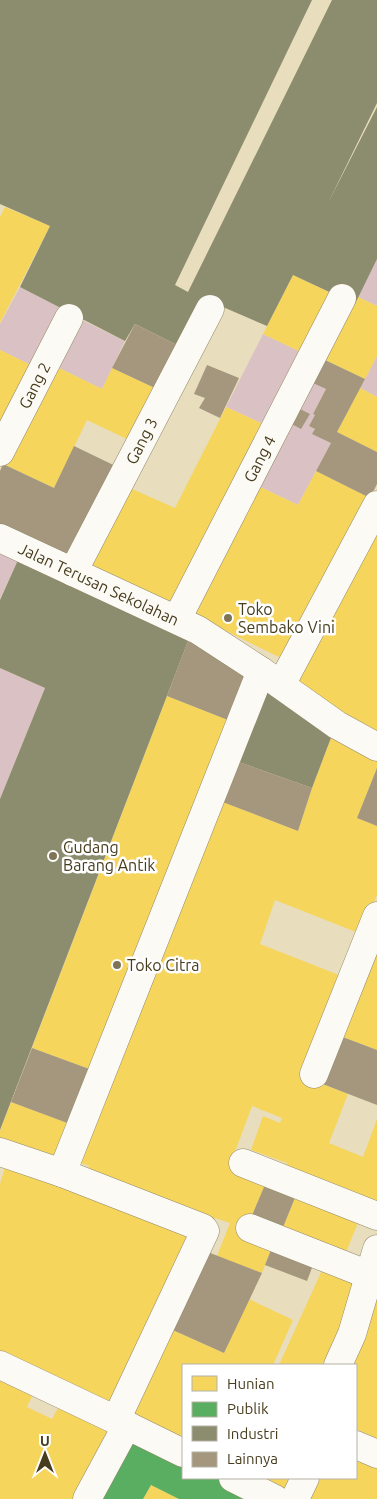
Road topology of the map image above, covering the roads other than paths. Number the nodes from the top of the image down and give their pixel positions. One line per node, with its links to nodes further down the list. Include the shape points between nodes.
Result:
1 (342, 298): 8 (street, Gang 4)
2 (210, 309): 7 (street, Gang 3)
3 (69, 318): 4 (street, Gang 2)
4 (0, 452)
5 (377, 505): 9 (street)
6 (0, 538): 7 (street, Jalan Terusan Sekolahan)
7 (73, 572): 8 (street, Jalan Terusan Sekolahan)
8 (188, 624): 9 (street, Jalan Terusan Sekolahan)
9 (271, 678): 10 (street, Jalan Terusan Sekolahan, via 337,725); 15 (street)
10 (377, 747)
11 (377, 916): 12 (street)
12 (314, 1074)
13 (0, 1152): 15 (street)
14 (243, 1162): 16 (street)
15 (62, 1174): 22 (street, via 205,1231)
16 (377, 1216)
17 (250, 1228): 19 (street)
18 (377, 1249): 19 (street)
19 (369, 1275): 20 (street, via 352,1334)
20 (338, 1364)
21 (0, 1365): 22 (street)
22 (122, 1422): 24 (street); 28 (street)
23 (357, 1445): 25 (street)
24 (182, 1452)
25 (377, 1454)
26 (235, 1479): 29 (street)
27 (305, 1479): 30 (street)
28 (87, 1499)
29 (275, 1499)
30 (295, 1499)

